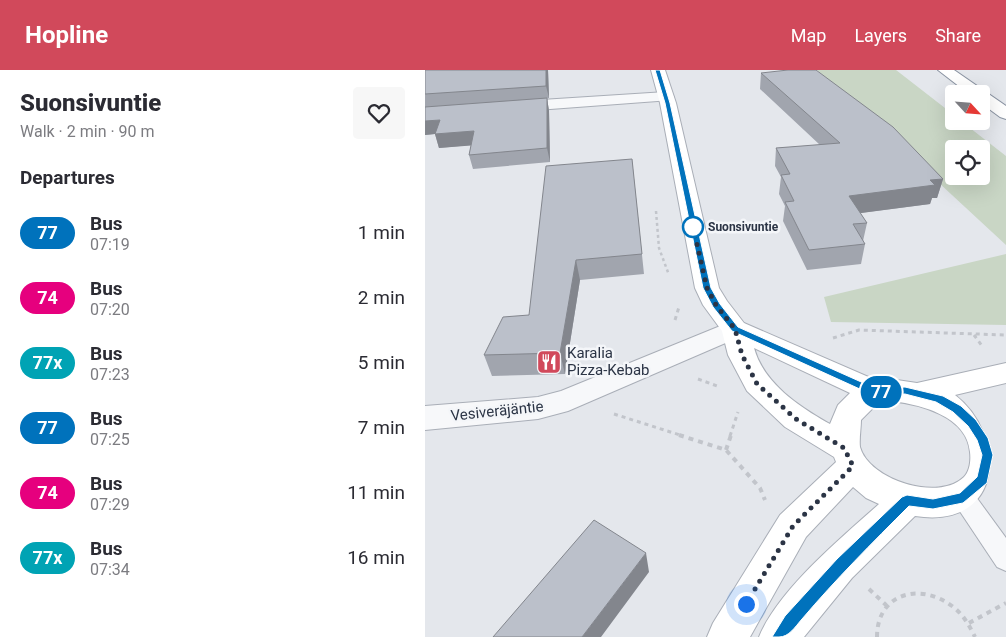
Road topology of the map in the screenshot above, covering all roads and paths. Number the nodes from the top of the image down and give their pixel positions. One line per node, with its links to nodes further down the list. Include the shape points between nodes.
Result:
1 (658, 70): 4 (main road)
2 (945, 70): 3 (main road)
3 (966, 85)
4 (666, 97): 6 (street); 8 (main road, via 707,288)
5 (990, 102): 7 (main road)
6 (492, 109)
7 (1006, 114)
8 (735, 329): 12 (main road); 14 (street, Vesiveräjäntie); 19 (main road, via 742,355 757,384 796,419)
9 (1006, 335): 10 (path, via 859,330)
10 (828, 339)
11 (1006, 373): 13 (main road)
12 (877, 393): 13 (main road, via 905,390); 19 (main road, via 860,401 848,413 843,429)
13 (920, 393): 17 (main road, via 957,409 983,438)
14 (568, 400): 16 (street, Vesiveräjäntie, via 538,408); 18 (path)
15 (739, 409): 18 (path)
16 (425, 418)
17 (997, 447): 20 (main road, via 983,480)
18 (726, 450): 22 (path, via 761,488 769,510)
19 (849, 457): 21 (main road, via 867,480); 22 (main road)
20 (963, 497): 21 (main road, via 933,504); 23 (lane)
21 (907, 501): 24 (main road)
22 (793, 526): 28 (main road)
23 (1006, 559)
24 (841, 563): 26 (path); 29 (main road)
25 (1006, 603): 27 (path)
26 (886, 605): 27 (path, via 898,596 927,594 950,605); 30 (path, via 879,616)
27 (969, 623): 31 (path)
28 (727, 637)
29 (779, 637)
30 (877, 637)
31 (975, 637)

